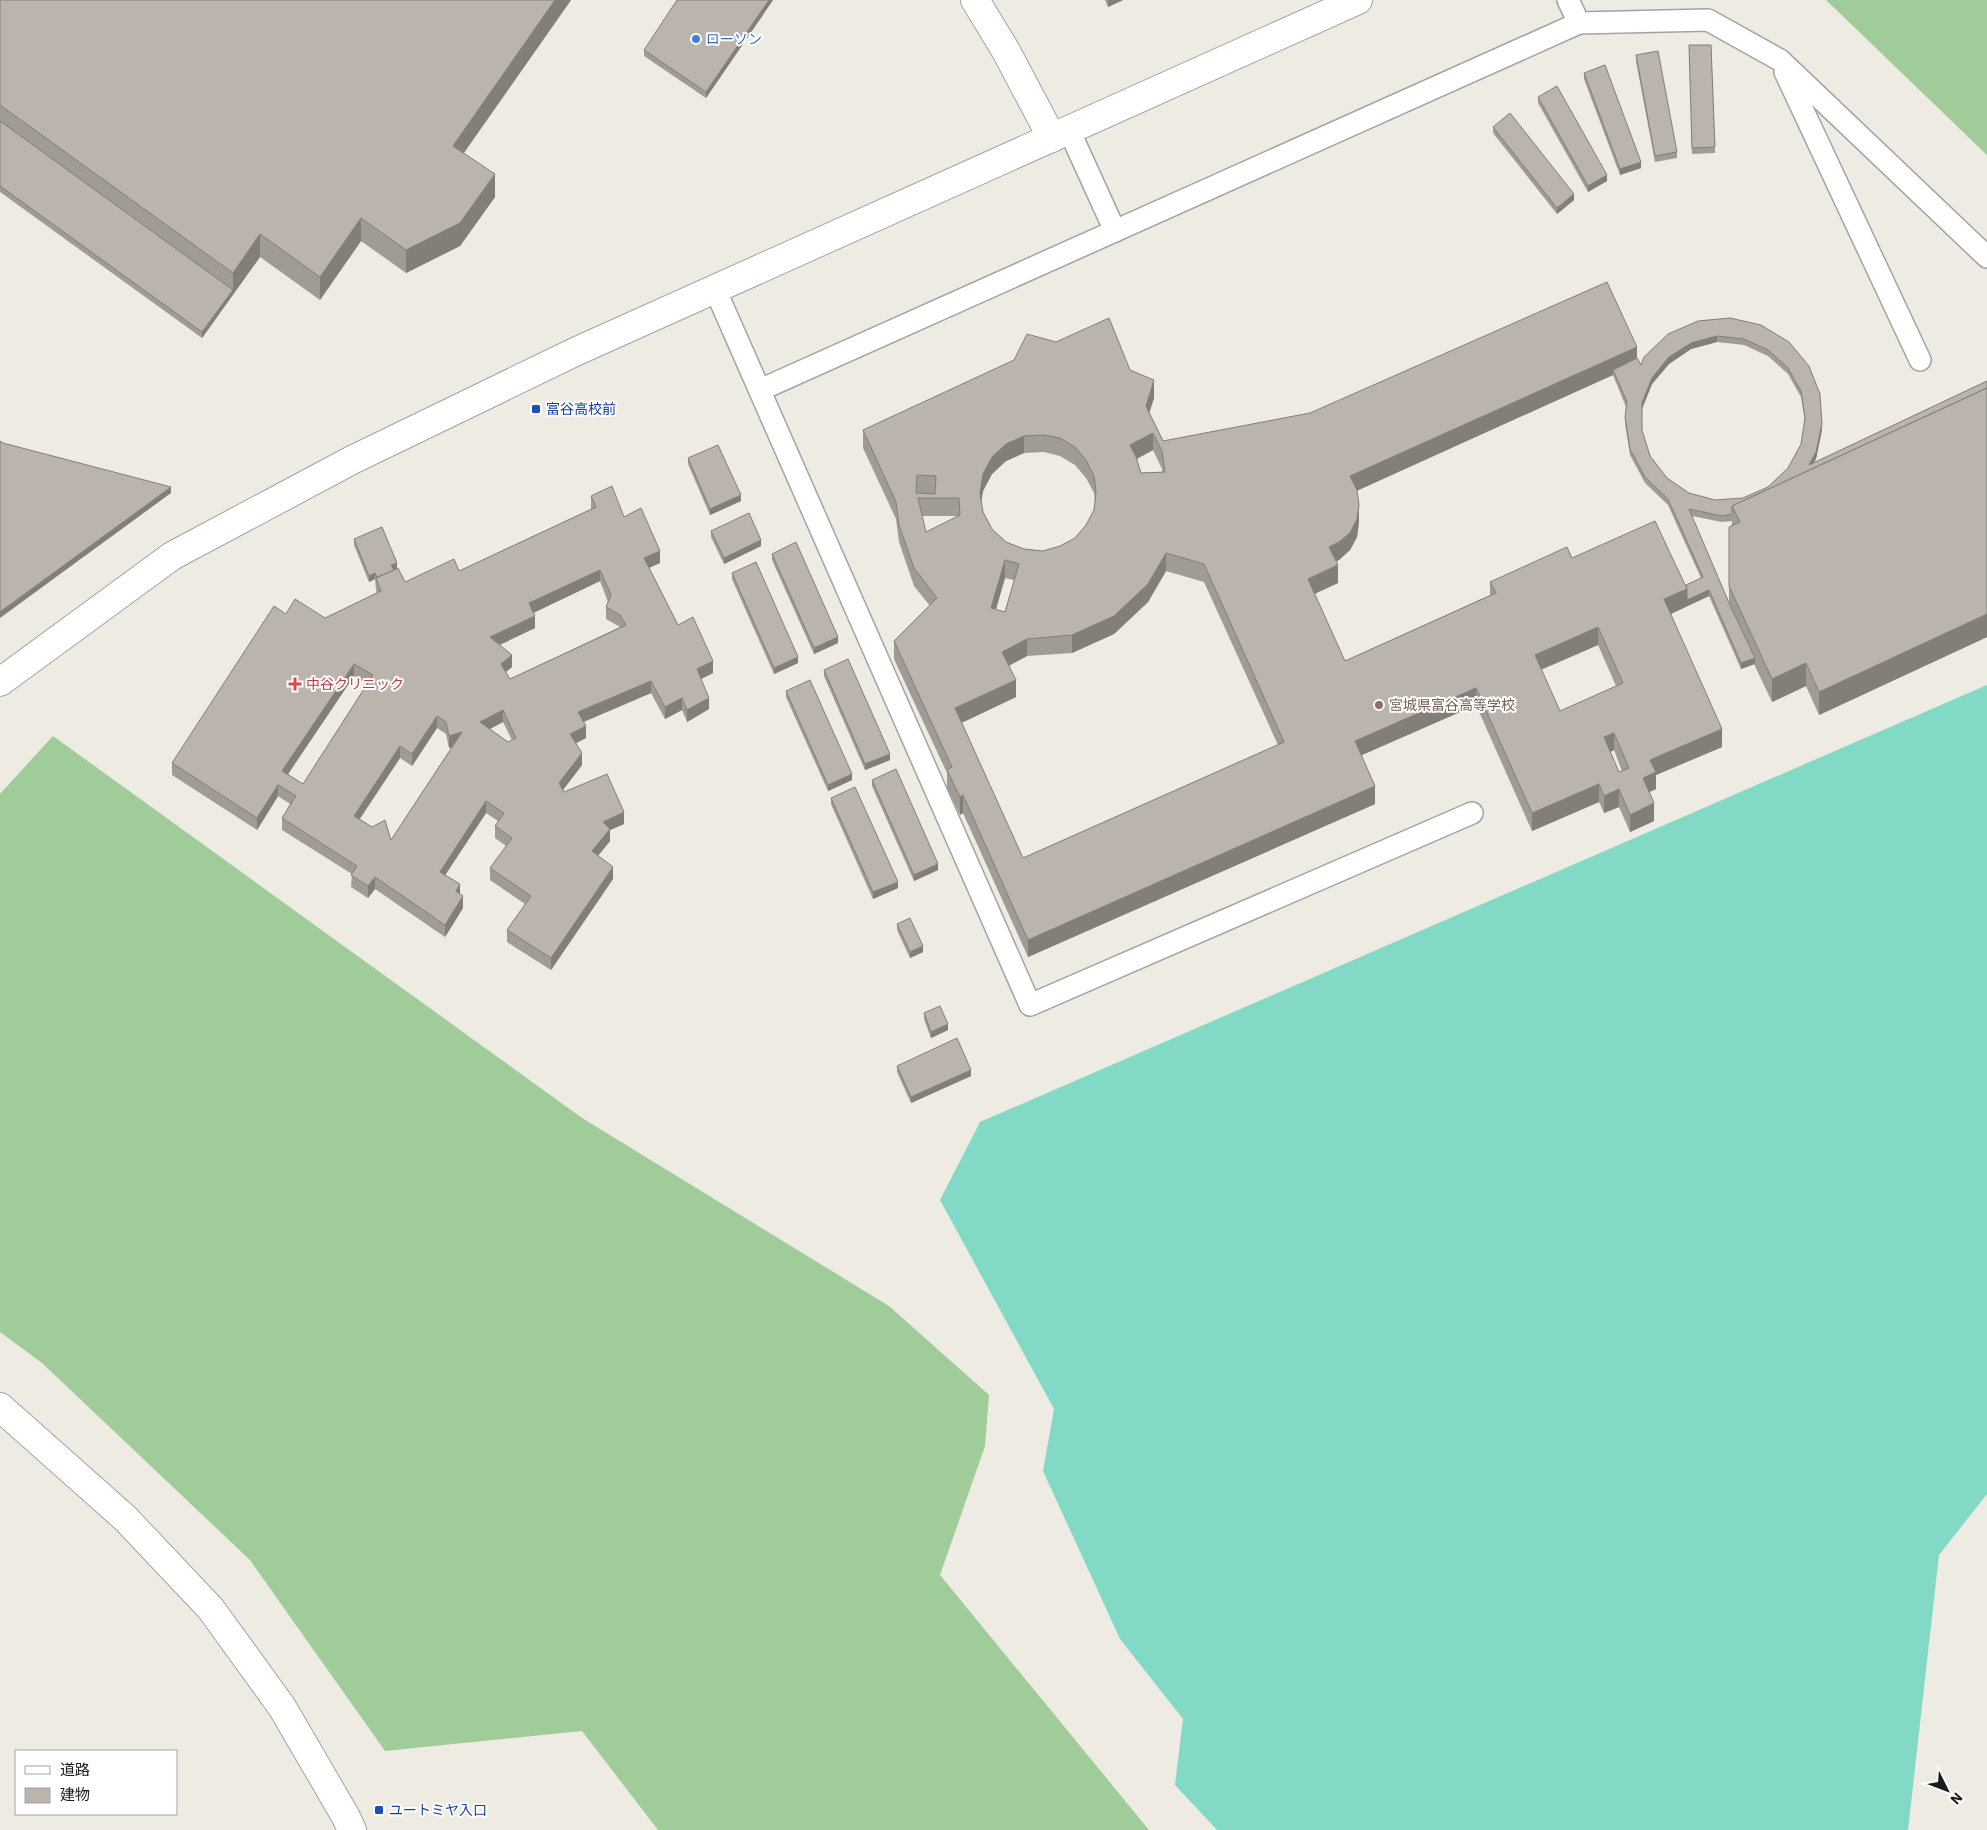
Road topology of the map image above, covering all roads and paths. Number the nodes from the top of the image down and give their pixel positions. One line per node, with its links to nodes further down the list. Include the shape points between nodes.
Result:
1 (975, 0): 6 (street)
2 (1358, 0): 6 (street)
3 (1568, 0): 4 (lane)
4 (1579, 23): 5 (lane, via 1708,20); 7 (lane)
5 (1780, 60): 8 (lane); 10 (lane)
6 (1060, 134): 7 (lane); 9 (street)
7 (1115, 231): 11 (lane)
8 (1987, 257)
9 (716, 289): 11 (lane); 12 (street, via 577,351 352,460 172,556)
10 (1920, 360)
11 (760, 390): 13 (lane, via 1030,1005)
12 (0, 682)
13 (1472, 813)
14 (0, 1407): 15 (street, via 125,1518 211,1609 282,1707)
15 (352, 1830)

